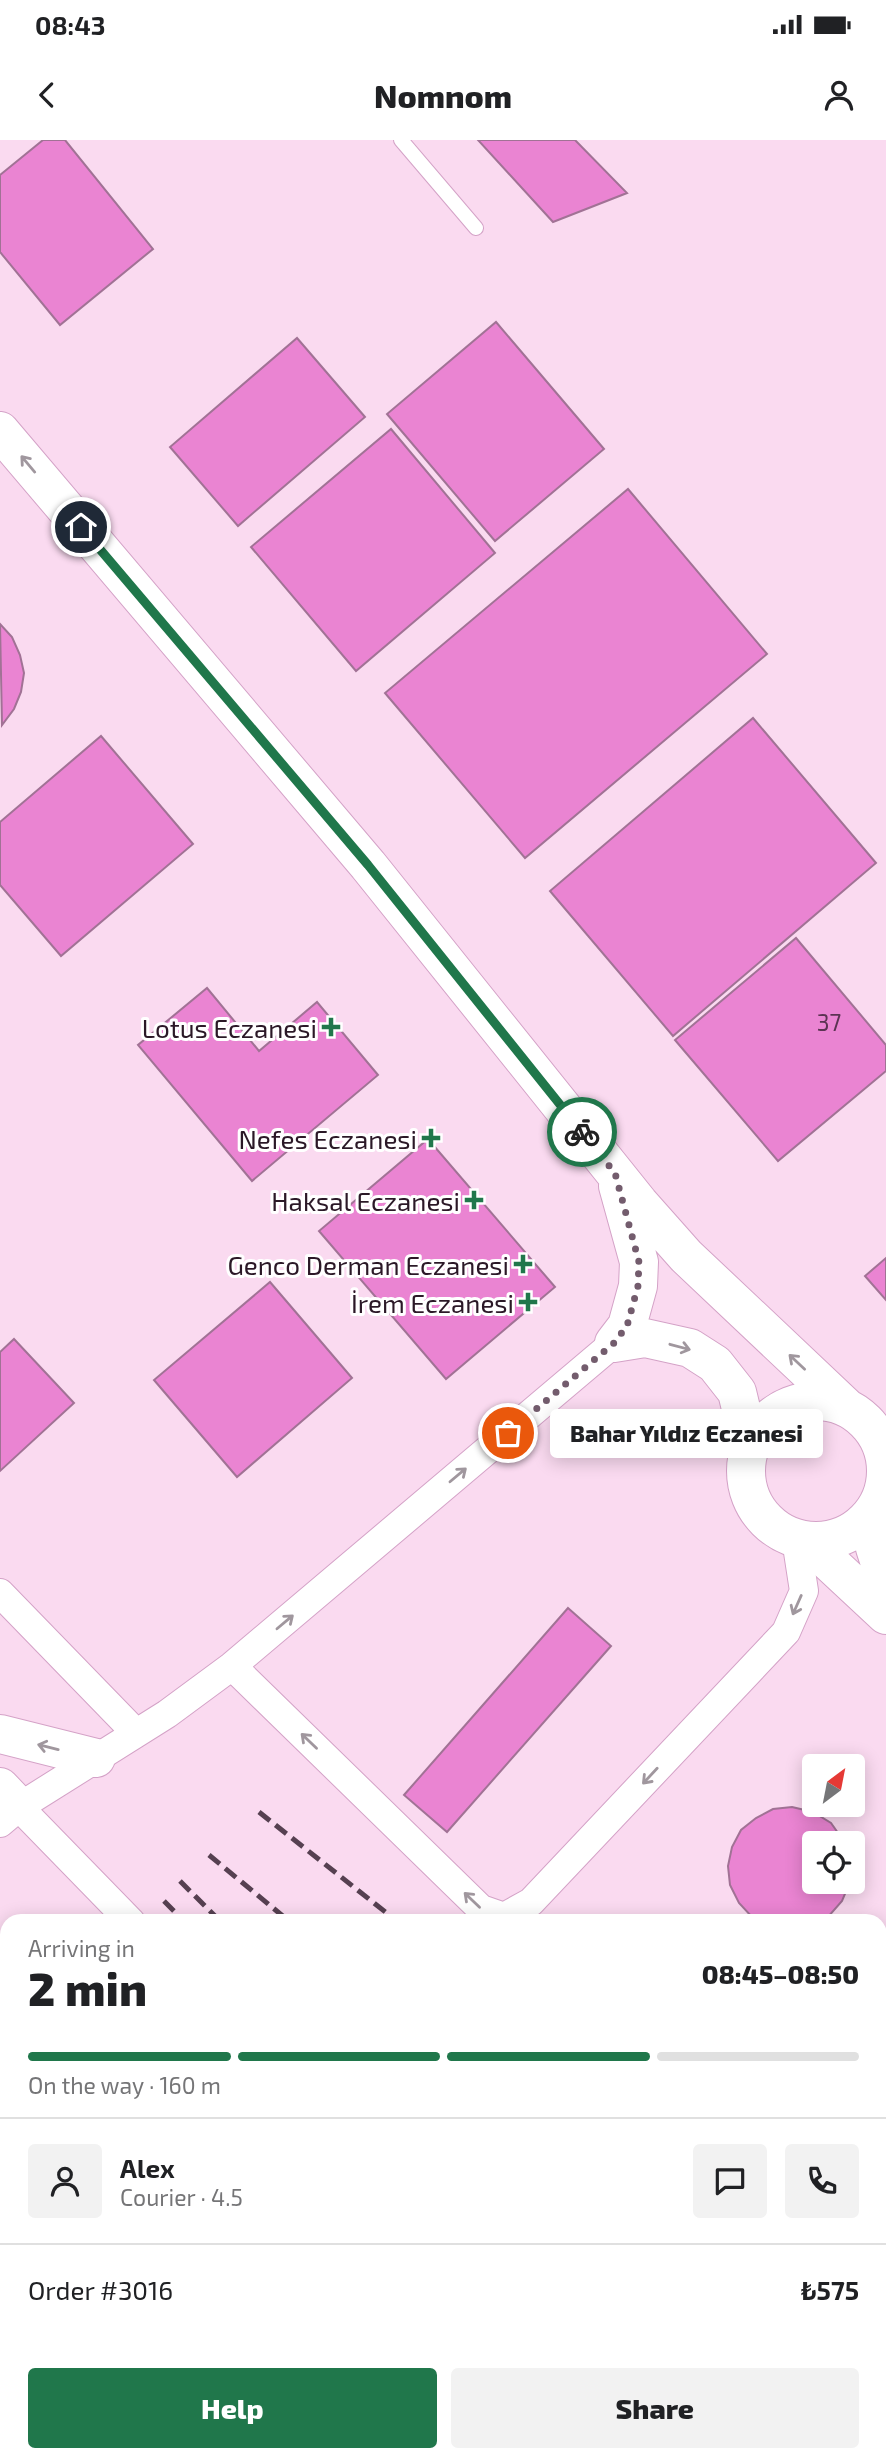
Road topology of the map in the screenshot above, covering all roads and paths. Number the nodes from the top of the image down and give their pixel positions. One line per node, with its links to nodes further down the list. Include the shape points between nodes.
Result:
1 (401, 140): 2 (lane)
2 (476, 228)
3 (0, 431): 4 (street, one-way to 3, via 368,865)
4 (615, 1173): 5 (street, via 639,1262 627,1326); 6 (street, one-way to 4, via 686,1256)
5 (614, 1343): 7 (street, one-way to 7, via 645,1338 690,1348 715,1364 737,1392); 13 (street, one-way to 5)
6 (866, 1421): 7 (street, via 825,1401 801,1403 780,1411 762,1426); 8 (street, via 886,1463)
7 (750, 1446): 9 (street, via 748,1491 759,1512)
8 (881, 1506): 9 (street, via 842,1537 819,1542); 10 (street, via 875,1548)
9 (796, 1539): 12 (street, via 827,1560); 20 (street, one-way to 20, via 804,1591 786,1632 531,1902)
10 (886, 1582)
11 (0, 1593): 14 (street)
12 (886, 1615)
13 (232, 1666): 14 (street); 19 (street, one-way to 13, via 481,1909)
14 (136, 1733): 16 (street)
15 (0, 1734): 16 (street, one-way to 15)
16 (96, 1758): 17 (street)
17 (6, 1806): 18 (street)
18 (122, 1914)
19 (495, 1914)
20 (509, 1914)

